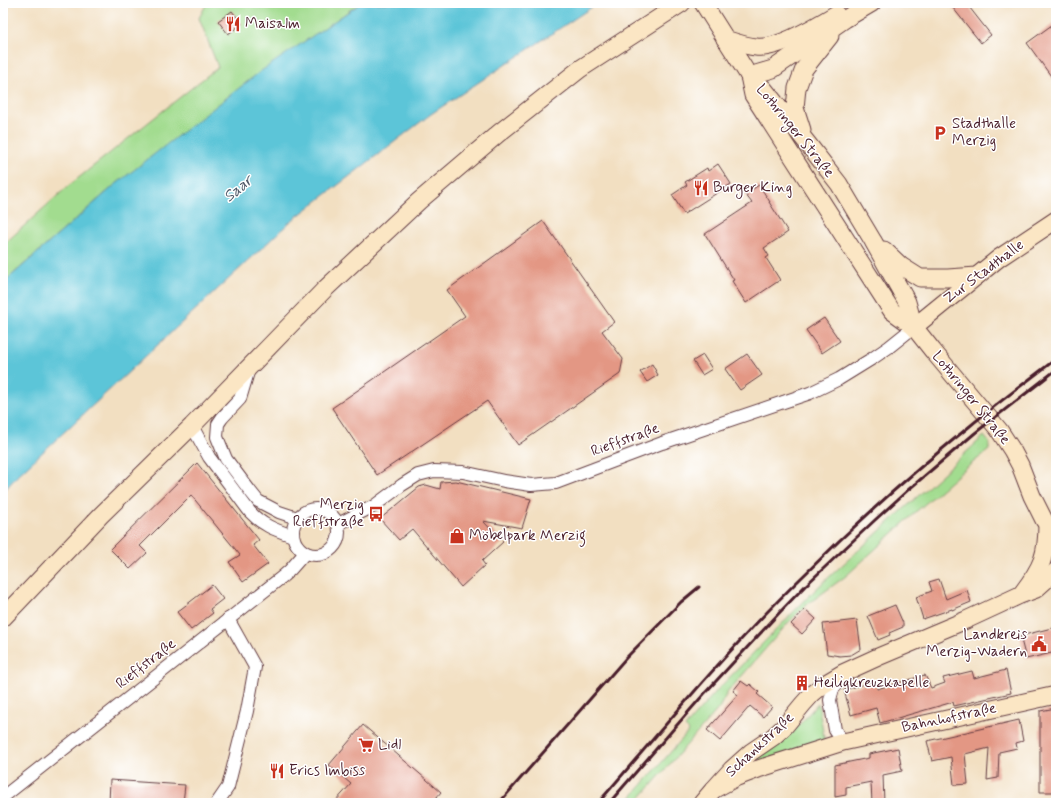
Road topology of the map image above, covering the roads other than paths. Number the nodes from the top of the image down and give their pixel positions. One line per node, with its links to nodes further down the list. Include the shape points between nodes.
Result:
1 (682, 3): 13 (main road, via 580,68 499,133 383,234)
2 (703, 3): 6 (main road)
3 (854, 3): 6 (main road, via 827,20 772,46 756,48 743,45)
4 (872, 3): 5 (main road)
5 (845, 20): 7 (main road, via 773,69); 8 (main road, via 804,69 797,88 795,108)
6 (721, 33): 7 (main road)
7 (749, 76): 8 (main road, Lothringer Straße, via 764,89); 12 (main road, Lothringer Straße, via 753,95 892,310)
8 (808, 144): 10 (main road, Lothringer Straße, via 839,184)
9 (1056, 220): 11 (main road, Zur Stadthalle)
10 (873, 241): 11 (main road, via 901,266 920,278); 12 (main road, Lothringer Straße, via 907,302)
11 (977, 276): 12 (main road, Zur Stadthalle)
12 (914, 327): 16 (street, Rieffstraße, via 890,347 839,379 810,393 662,443 556,483 531,485 463,472 434,471 418,475 374,506); 17 (main road, Lothringer Straße, via 999,430 1020,465 1038,509)
13 (250, 366): 14 (main road); 15 (street, via 240,399 218,424 217,438 226,459 258,501)
14 (192, 426): 18 (street, via 209,457 257,520); 22 (main road, via 100,516)
15 (297, 518): 16 (street, via 308,510 322,510 329,513); 18 (street)
16 (338, 524): 19 (street, via 338,538 332,549 319,555)
17 (1051, 530): 21 (main road, Schankstraße, via 1041,564)
18 (293, 536): 19 (street, via 295,543)
19 (305, 553): 23 (street, Rieffstraße, via 290,570)
20 (1056, 571): 21 (main road, Schankstraße, via 1036,589)
21 (1020, 595): 24 (main road, Schankstraße)
22 (3, 618)
23 (228, 619): 28 (street, Rieffstraße); 29 (street, via 255,667 228,787)
24 (862, 664): 26 (street, via 845,676 833,689 830,700 836,730); 27 (main road, Schankstraße, via 843,673 812,694 784,727 751,752)
25 (1056, 695): 26 (main road, Bahnhofstraße)
26 (843, 742): 27 (main road, Bahnhofstraße, via 758,769)
27 (713, 790): 30 (main road, Bahnhofstraße)
28 (3, 797)
29 (217, 803)
30 (702, 803)

